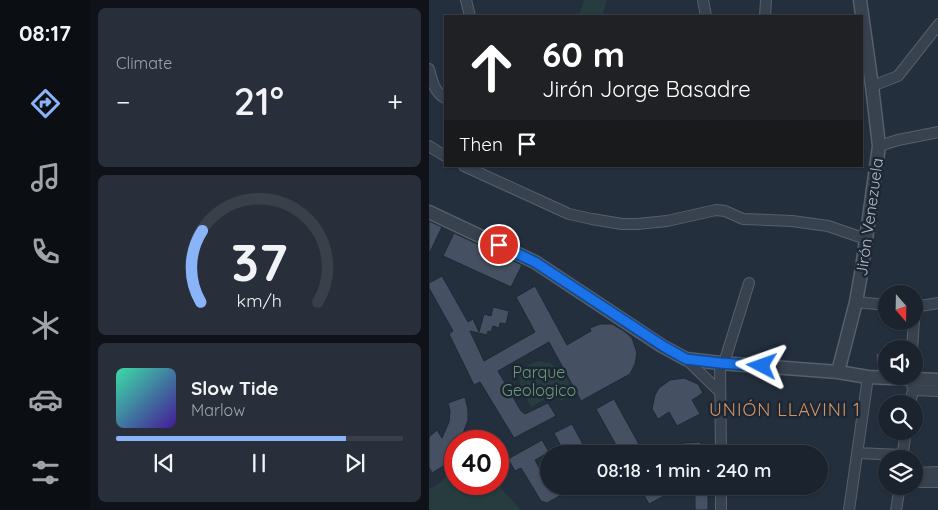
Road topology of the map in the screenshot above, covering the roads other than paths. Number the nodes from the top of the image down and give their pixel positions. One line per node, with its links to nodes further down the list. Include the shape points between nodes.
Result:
1 (466, 0): 5 (street)
2 (703, 0): 6 (street)
3 (766, 0): 7 (street)
4 (860, 0): 8 (street, Jirón Venezuela)
5 (470, 15)
6 (706, 15)
7 (765, 15)
8 (862, 15)
9 (863, 22): 13 (street, Jirón Venezuela)
10 (938, 24): 13 (street, via 898,76)
11 (429, 69): 12 (street)
12 (431, 85): 14 (street)
13 (872, 86): 17 (street, Jirón Venezuela)
14 (444, 97)
15 (938, 132): 17 (street)
16 (429, 146): 18 (street)
17 (879, 146): 21 (street, Jirón Venezuela)
18 (444, 155)
19 (466, 167): 21 (street, via 569,214 592,219 637,224 716,210 743,220 828,226)
20 (429, 212): 27 (street, via 535,262)
21 (867, 239): 23 (street, Jirón Venezuela)
22 (749, 283): 28 (street)
23 (856, 302): 25 (street); 29 (street, Jirón Venezuela)
24 (938, 303): 26 (street)
25 (878, 304)
26 (923, 306)
27 (686, 359): 28 (street); 36 (street)
28 (722, 363): 29 (street); 36 (street)
29 (838, 372): 30 (street)
30 (868, 377): 31 (street); 38 (street)
31 (878, 378)
32 (938, 380): 33 (street)
33 (923, 381)
34 (920, 385): 35 (street)
35 (938, 391)
36 (720, 392): 37 (street)
37 (721, 445)
38 (857, 453): 39 (street); 47 (street)
39 (878, 455)
40 (923, 472): 41 (street)
41 (938, 472)
42 (923, 482): 43 (street)
43 (938, 482)
44 (721, 495): 46 (street)
45 (898, 495): 48 (street)
46 (721, 510)
47 (849, 510)
48 (896, 510)

